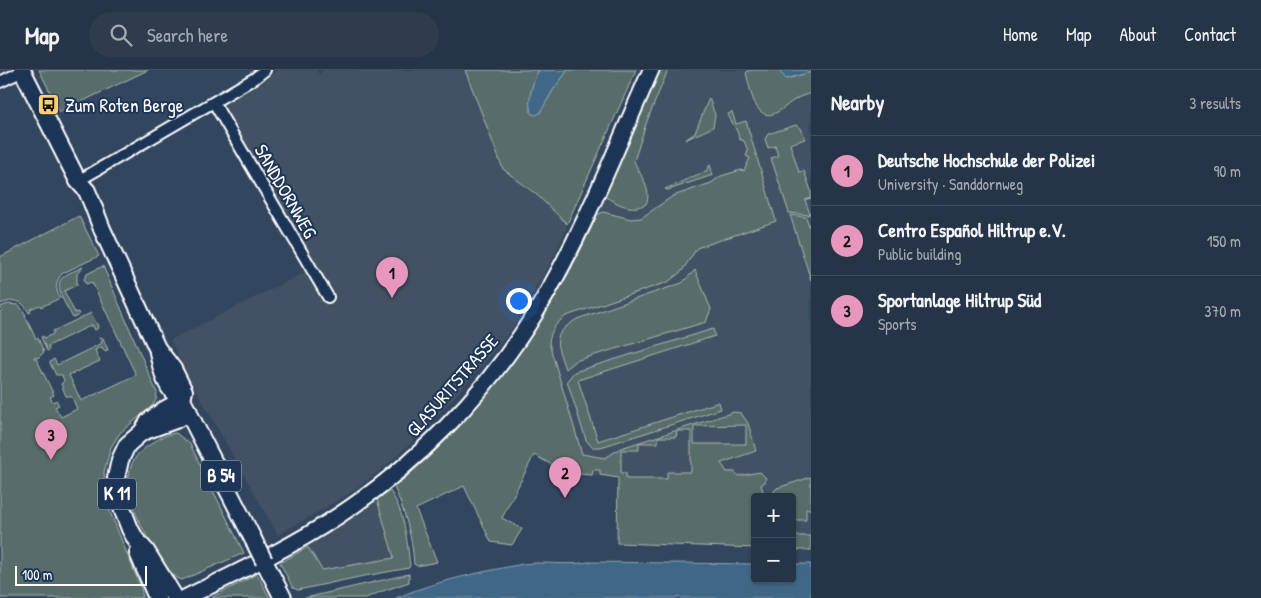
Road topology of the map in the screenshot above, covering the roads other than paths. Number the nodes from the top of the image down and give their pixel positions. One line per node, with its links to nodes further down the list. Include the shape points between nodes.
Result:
1 (22, 70): 4 (street); 6 (main road, B 54)
2 (266, 70): 5 (street)
3 (650, 70): 12 (main road, GLASURITSTRASSE, via 585,218 547,293 517,341 477,394 412,459 344,512 294,544)
4 (0, 82)
5 (214, 103): 6 (street); 7 (street, SANDDORNWEG)
6 (78, 182): 8 (main road, B 54, via 80,194 102,228 158,348 163,373 171,390)
7 (328, 297)
8 (185, 406): 9 (main road, K 11, via 175,420 142,432 127,445 117,468 116,489); 13 (main road, B 54, bridge)
9 (136, 540): 10 (main road, K 11, via 138,554); 11 (main road, K 11)
10 (157, 598)
11 (175, 598)
12 (185, 598)
13 (283, 598)

